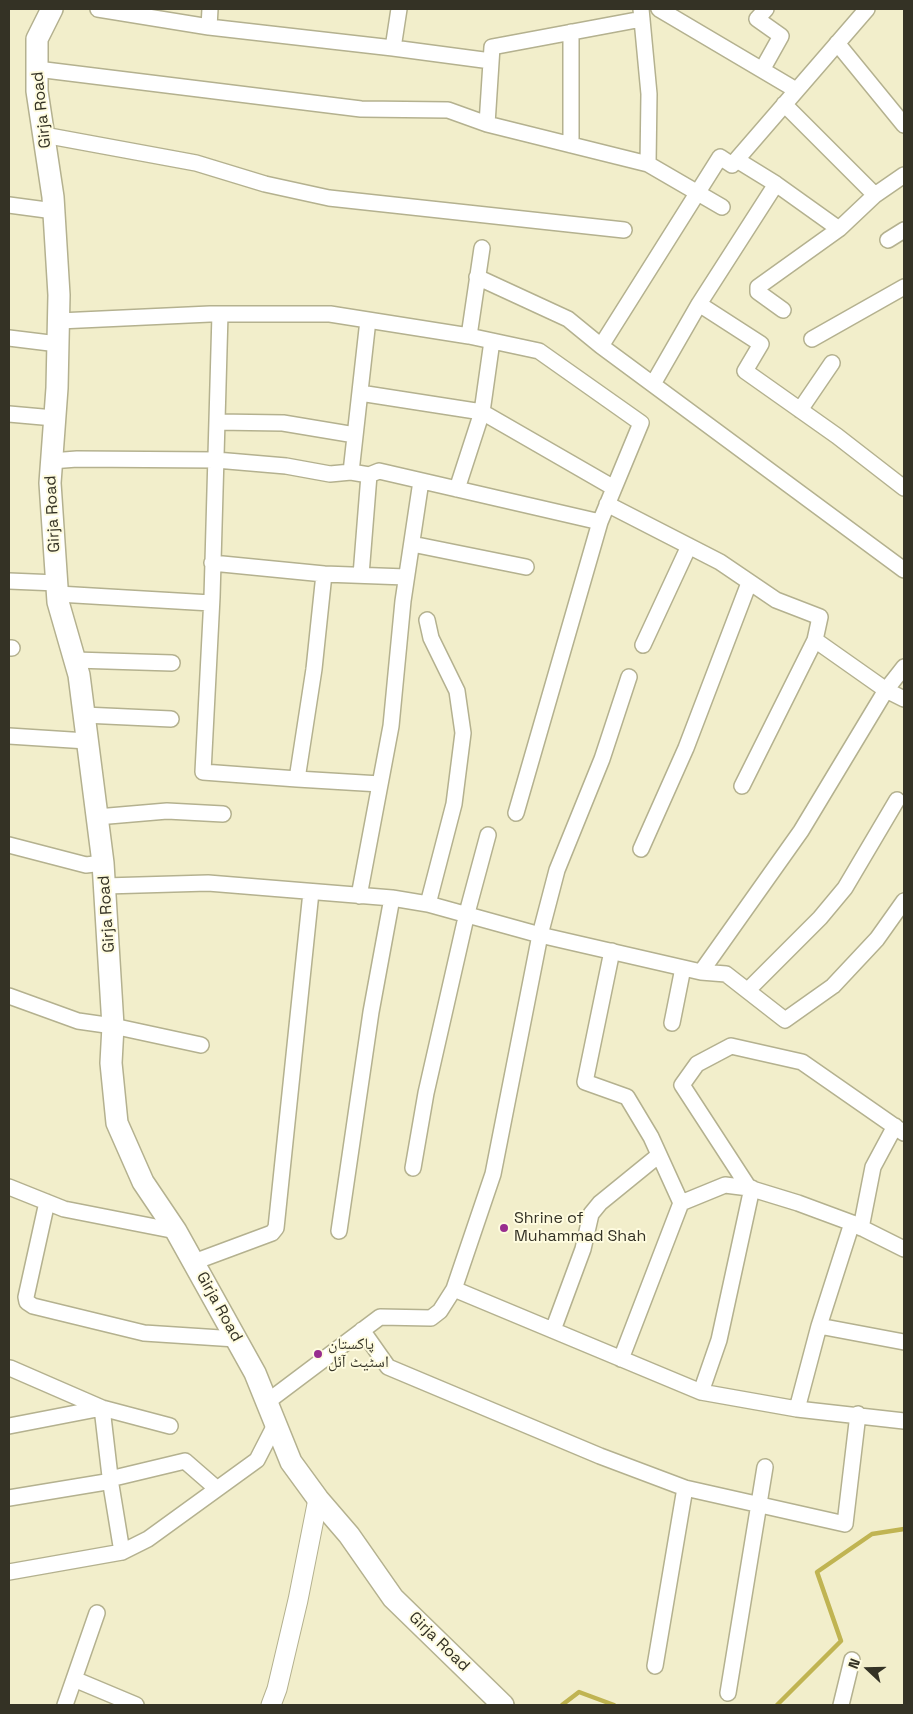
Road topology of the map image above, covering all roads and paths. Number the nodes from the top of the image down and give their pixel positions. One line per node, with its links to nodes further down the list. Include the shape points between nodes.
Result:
1 (52, 9): 14 (main road, Girja Road, via 37,39)
2 (98, 9): 9 (street)
3 (210, 9): 9 (street)
4 (399, 9): 12 (street)
5 (659, 9): 15 (street)
6 (766, 9): 15 (street, via 757,19 781,36)
7 (867, 9): 11 (street)
8 (641, 14): 10 (street); 23 (street, via 649,94)
9 (209, 26): 12 (street)
10 (571, 32): 13 (street, via 492,47); 21 (street)
11 (837, 43): 16 (street); 19 (street)
12 (393, 48): 13 (street)
13 (491, 61): 18 (street)
14 (37, 69): 18 (street, via 361,109 448,110); 20 (main road, Girja Road)
15 (762, 70): 16 (street)
16 (796, 90): 17 (street)
17 (784, 104): 22 (street); 27 (street)
18 (487, 124): 21 (street)
19 (904, 125)
20 (44, 135): 30 (main road, Girja Road); 32 (street, via 196,163 265,184 329,198)
21 (571, 145): 23 (street)
22 (737, 160): 25 (street); 26 (street, via 732,165 720,157)
23 (648, 164): 26 (street)
24 (904, 174): 27 (street)
25 (776, 184): 31 (street); 38 (street)
26 (698, 192): 29 (street); 48 (street)
27 (875, 195): 31 (street)
28 (9, 205): 30 (street)
29 (722, 207)
30 (54, 211): 42 (main road, Girja Road)
31 (838, 229): 39 (street, via 758,287 758,292)
32 (624, 230)
33 (904, 230): 34 (street)
34 (888, 240)
35 (482, 248): 36 (street)
36 (477, 277): 43 (street); 48 (street, via 568,319)
37 (904, 287): 45 (street)
38 (699, 304): 50 (street); 52 (street, via 761,344 745,371)
39 (783, 310)
40 (220, 314): 41 (street, via 330,314); 42 (street); 56 (street)
41 (368, 320): 43 (street); 51 (street)
42 (59, 322): 47 (main road, Girja Road)
43 (469, 336): 46 (street)
44 (9, 338): 47 (street)
45 (812, 339)
46 (492, 341): 53 (street); 63 (street, via 539,351 641,423)
47 (58, 344): 55 (main road, Girja Road)
48 (601, 346): 50 (street)
49 (832, 363): 52 (street)
50 (653, 384): 72 (street)
51 (360, 393): 53 (street); 57 (street)
52 (800, 410): 64 (street)
53 (482, 412): 63 (street); 65 (street)
54 (9, 414): 55 (street)
55 (54, 418): 59 (main road, Girja Road)
56 (217, 422): 57 (street, via 283,423); 58 (street)
57 (355, 435): 60 (street)
58 (216, 460): 59 (street); 60 (street, via 286,466 330,474); 70 (street)
59 (51, 461): 78 (main road, Girja Road)
60 (351, 472): 61 (street)
61 (369, 475): 62 (street, via 379,471); 74 (street)
62 (422, 481): 65 (street); 68 (street)
63 (614, 488): 66 (street)
64 (904, 488)
65 (457, 489): 67 (street)
66 (607, 504): 67 (street); 69 (street)
67 (600, 522): 97 (street)
68 (412, 544): 71 (street); 75 (street)
69 (689, 546): 77 (street, via 720,562); 82 (street)
70 (212, 563): 73 (street); 79 (street)
71 (526, 567)
72 (904, 570)
73 (324, 574): 74 (street); 93 (street)
74 (361, 575): 75 (street)
75 (406, 577): 94 (street, via 392,726)
76 (9, 580): 78 (street)
77 (749, 583): 81 (street, via 776,600 820,617); 102 (street, via 690,739)
78 (58, 588): 79 (street); 83 (main road, Girja Road)
79 (211, 603): 93 (street, via 203,772)
80 (427, 620): 109 (street, via 431,638 457,691 463,733 454,804)
81 (815, 640): 87 (street); 95 (street)
82 (643, 645)
83 (75, 660): 84 (street); 89 (main road, Girja Road)
84 (172, 663)
85 (904, 667): 87 (street)
86 (629, 677): 111 (street, via 602,759 557,870)
87 (886, 690): 88 (street); 114 (street, via 801,831)
88 (904, 700)
89 (84, 715): 90 (street); 92 (main road, Girja Road)
90 (171, 719)
91 (9, 736): 92 (street)
92 (87, 741): 99 (main road, Girja Road)
93 (297, 779): 94 (street)
94 (380, 784): 106 (street)
95 (742, 786)
96 (897, 800): 115 (street, via 845,888 820,918)
97 (516, 813)
98 (223, 814): 99 (street, via 167,810)
99 (97, 817): 103 (main road, Girja Road)
100 (488, 835): 110 (street)
101 (9, 845): 103 (street, via 86,865)
102 (641, 848)
103 (103, 863): 104 (main road, Girja Road)
104 (106, 886): 105 (street, via 208,883); 118 (main road, Girja Road)
105 (311, 892): 106 (street); 131 (street, via 276,1228 272,1233)
106 (359, 896): 107 (street)
107 (392, 898): 109 (street); 129 (street, via 371,1012)
108 (904, 902): 115 (street, via 877,939 833,986 784,1020)
109 (428, 904): 110 (street)
110 (467, 913): 111 (street); 122 (street, via 426,1093)
111 (540, 935): 112 (street); 132 (street, via 493,1174)
112 (612, 951): 113 (street); 121 (street, via 585,1082 626,1097)
113 (683, 968): 114 (street); 117 (street)
114 (701, 972): 115 (street, via 726,974)
115 (748, 990)
116 (9, 996): 118 (street, via 63,1017)
117 (672, 1023)
118 (114, 1026): 119 (street); 128 (main road, Girja Road, via 112,1063 117,1122 143,1182)
119 (201, 1045)
120 (900, 1130): 124 (street, via 802,1062 731,1046 697,1064 682,1085); 127 (street, via 872,1167)
121 (659, 1155): 126 (street); 135 (street, via 600,1203 592,1214 583,1249)
122 (413, 1168)
123 (9, 1187): 125 (street)
124 (751, 1188): 126 (street, via 724,1185); 127 (street); 140 (street, via 719,1340)
125 (47, 1202): 128 (street, via 64,1209); 136 (street, via 27,1302 144,1333)
126 (681, 1203): 138 (street)
127 (856, 1226): 130 (street); 133 (street)
128 (176, 1231): 131 (main road, Girja Road)
129 (339, 1231)
130 (904, 1249)
131 (194, 1262): 136 (main road, Girja Road)
132 (454, 1289): 134 (street, via 432,1318 380,1317); 135 (street)
133 (819, 1326): 137 (street); 143 (street)
134 (362, 1330): 141 (street); 152 (street, via 388,1367)
135 (552, 1330): 138 (street)
136 (236, 1338): 141 (main road, Girja Road)
137 (904, 1342)
138 (621, 1359): 140 (street)
139 (10, 1368): 142 (street)
140 (701, 1392): 143 (street)
141 (267, 1402): 146 (main road, Girja Road)
142 (102, 1408): 147 (street); 148 (street); 150 (street)
143 (797, 1409): 144 (street)
144 (858, 1414): 145 (street); 155 (street, via 845,1524)
145 (904, 1421)
146 (276, 1423): 151 (street, via 257,1460); 154 (main road, Girja Road, via 292,1462)
147 (9, 1426)
148 (170, 1426)
149 (765, 1467): 155 (street)
150 (112, 1481): 151 (street, via 185,1461); 153 (street); 156 (street)
151 (216, 1488): 156 (street, via 148,1539)
152 (685, 1488): 155 (street); 160 (street)
153 (9, 1498)
154 (318, 1499): 165 (street, via 298,1600); 166 (main road, Girja Road, via 349,1535 393,1598)
155 (759, 1505): 162 (street)
156 (122, 1552): 157 (street)
157 (9, 1572)
158 (97, 1613): 161 (street)
159 (852, 1660): 167 (street)
160 (655, 1666)
161 (74, 1679): 163 (street); 164 (street)
162 (728, 1693)
163 (65, 1705)
164 (136, 1705)
165 (271, 1705)
166 (503, 1705)
167 (842, 1705)

